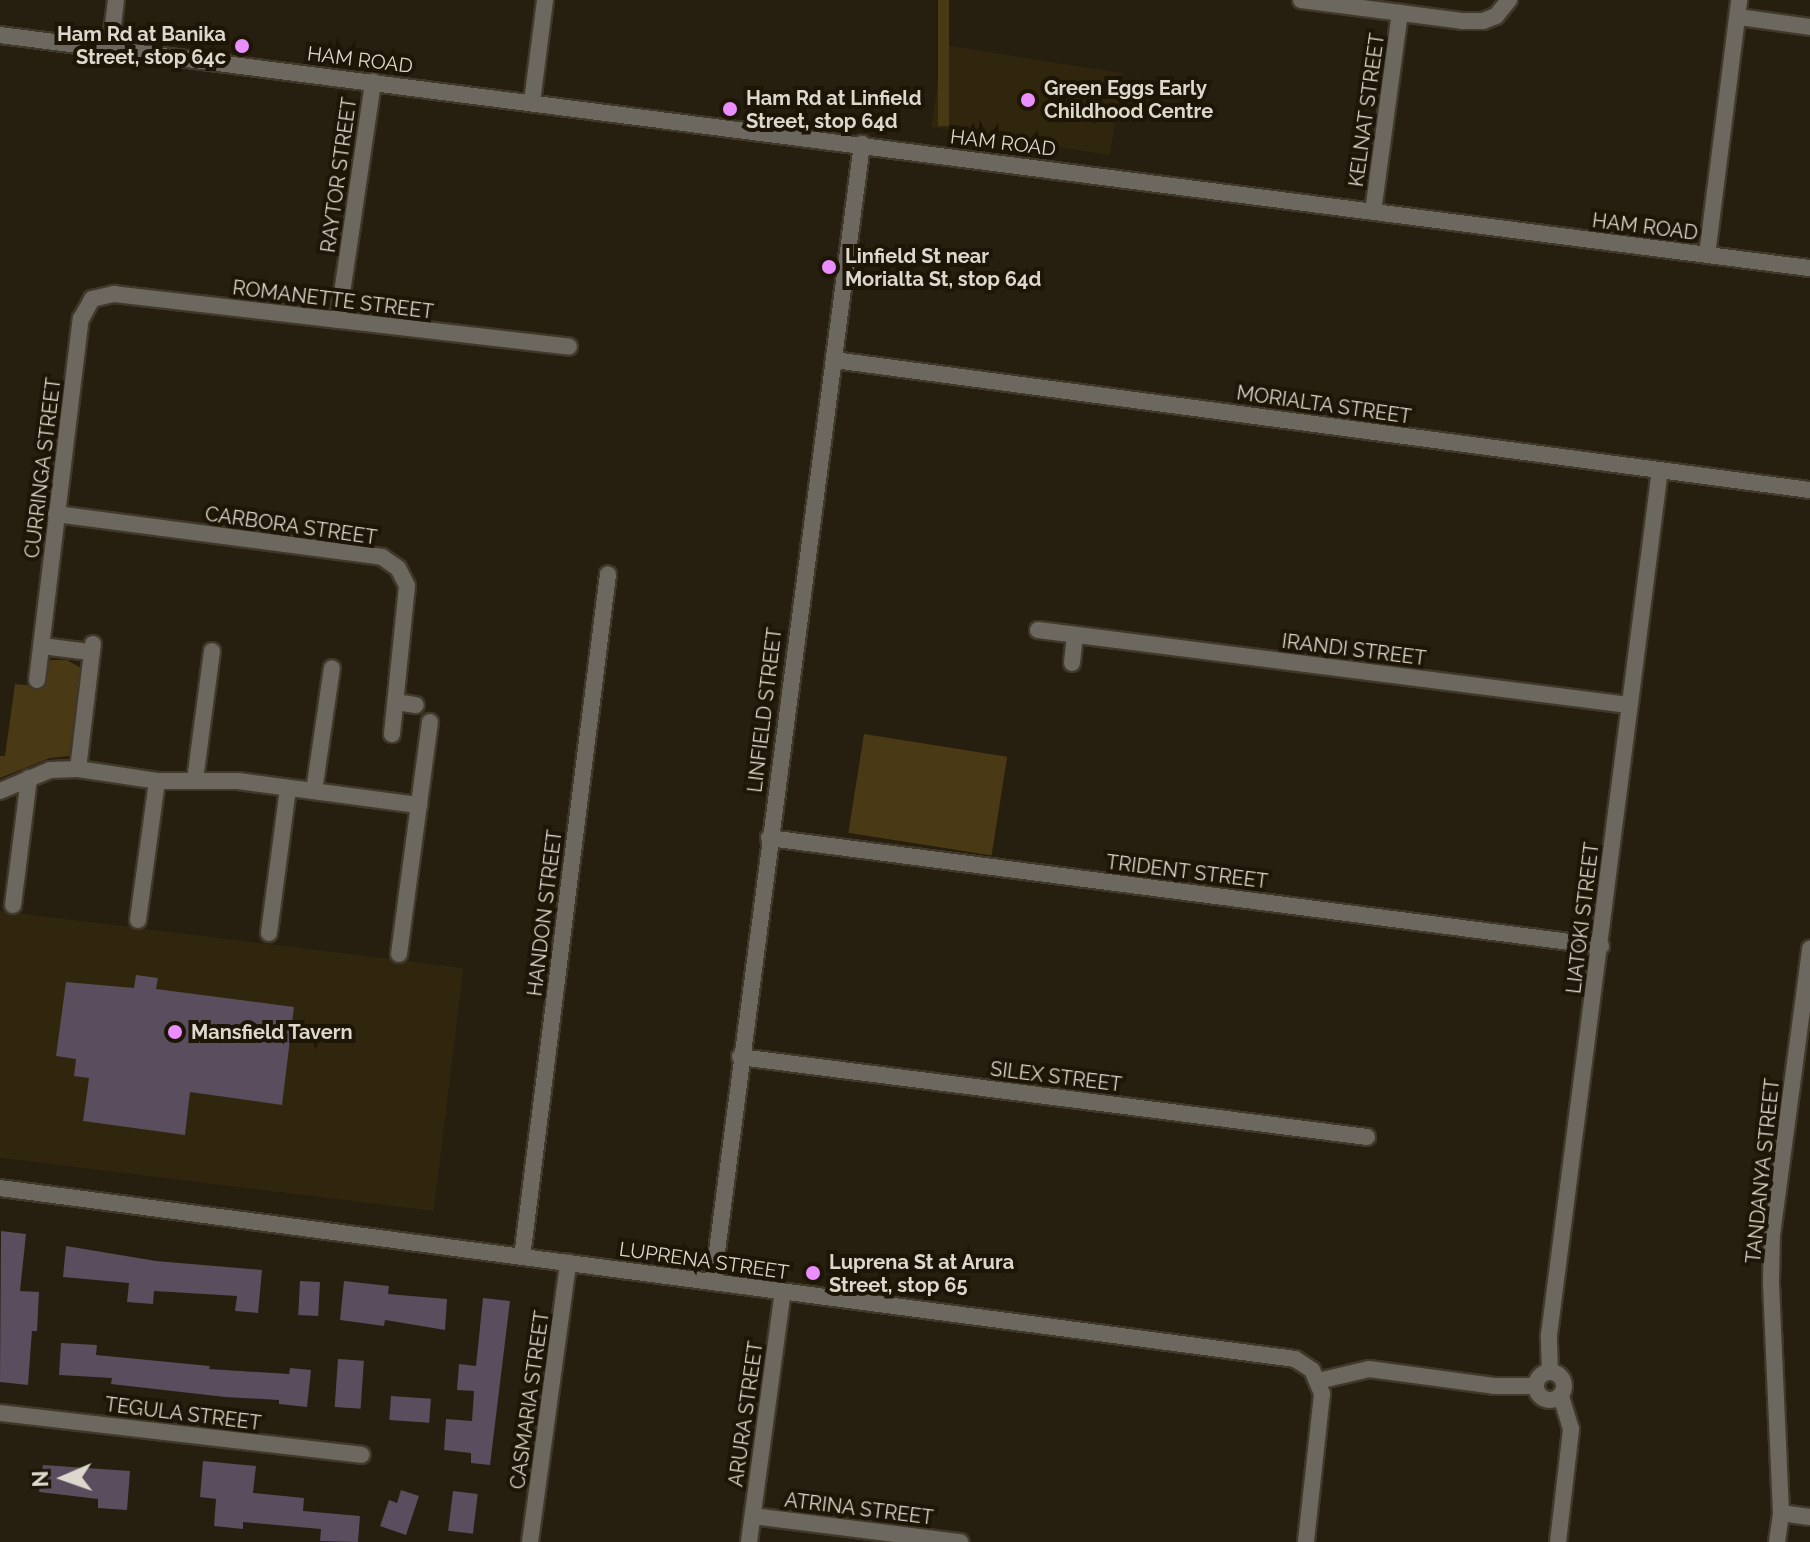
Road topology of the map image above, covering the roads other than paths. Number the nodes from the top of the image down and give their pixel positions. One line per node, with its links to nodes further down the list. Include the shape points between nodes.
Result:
1 (116, 0): 9 (street)
2 (545, 0): 11 (street)
3 (1301, 0): 6 (street)
4 (1509, 0): 6 (street, via 1496,16 1483,21)
5 (1739, 8): 7 (street); 14 (street)
6 (1400, 13): 13 (street, KELNAT STREET)
7 (1810, 27)
8 (0, 35): 9 (street, HAM ROAD)
9 (110, 49): 10 (street, HAM ROAD)
10 (373, 82): 11 (street, HAM ROAD); 17 (street, RAYTOR STREET)
11 (532, 102): 12 (street, HAM ROAD)
12 (862, 144): 13 (street, HAM ROAD); 19 (street, LINFIELD STREET)
13 (1373, 212): 14 (street, HAM ROAD)
14 (1707, 255): 15 (street, HAM ROAD)
15 (1810, 268)
16 (92, 299): 17 (street, ROMANETTE STREET, via 114,294); 22 (street, CURRINGA STREET, via 81,319)
17 (338, 320): 18 (street, ROMANETTE STREET)
18 (569, 347)
19 (834, 360): 20 (street, MORIALTA STREET); 44 (street, LINFIELD STREET)
20 (1660, 470): 21 (street, MORIALTA STREET); 33 (street, LIATOKI STREET)
21 (1810, 490)
22 (56, 514): 26 (street, CURRINGA STREET); 31 (street, CARBORA STREET, via 382,557 398,568 407,586)
23 (608, 574): 54 (street, HANDON STREET)
24 (1038, 630): 25 (street, IRANDI STREET)
25 (1075, 635): 28 (street); 33 (street, IRANDI STREET)
26 (42, 646): 30 (street, CURRINGA STREET); 36 (street, via 88,648)
27 (212, 651): 38 (street)
28 (1072, 663)
29 (332, 668): 42 (street)
30 (37, 680)
31 (396, 702): 32 (street); 35 (street, CARBORA STREET)
32 (416, 705)
33 (1628, 705): 48 (street, LIATOKI STREET)
34 (430, 722): 43 (street)
35 (392, 734)
36 (78, 769): 37 (street, via 50,770); 39 (street)
37 (29, 778): 41 (street); 45 (street)
38 (195, 780): 39 (street); 40 (street)
39 (157, 781): 46 (street)
40 (288, 788): 42 (street); 47 (street)
41 (0, 791)
42 (314, 791): 43 (street)
43 (419, 805): 50 (street)
44 (769, 838): 48 (street, TRIDENT STREET); 51 (street, LINFIELD STREET)
45 (13, 905)
46 (138, 920)
47 (269, 933)
48 (1601, 946): 58 (street, LIATOKI STREET, via 1549,1335)
49 (1810, 949): 64 (street, TANDANYA STREET, via 1772,1235)
50 (399, 954)
51 (740, 1057): 52 (street, SILEX STREET); 56 (street, LINFIELD STREET)
52 (1367, 1137)
53 (0, 1188): 54 (street, LUPRENA STREET)
54 (522, 1257): 55 (street, LUPRENA STREET)
55 (568, 1263): 56 (street, LUPRENA STREET); 67 (street, CASMARIA STREET)
56 (713, 1282): 57 (street, LUPRENA STREET)
57 (783, 1291): 59 (street, LUPRENA STREET, via 1287,1357 1302,1362); 65 (street, ARURA STREET)
58 (1550, 1371): 60 (street); 61 (street, via 1562,1378)
59 (1318, 1381): 60 (street, via 1369,1369 1494,1386); 70 (street, via 1322,1407)
60 (1535, 1386): 61 (street, via 1547,1400)
61 (1561, 1396): 71 (street, via 1571,1429)
62 (0, 1413): 63 (street, TEGULA STREET)
63 (362, 1455)
64 (1781, 1513): 66 (street); 72 (street, TANDANYA STREET)
65 (753, 1516): 68 (street, ARURA STREET); 69 (street, ATRINA STREET)
66 (1810, 1517)
67 (530, 1542)
68 (749, 1542)
69 (960, 1542)
70 (1306, 1542)
71 (1558, 1542)
72 (1777, 1542)

